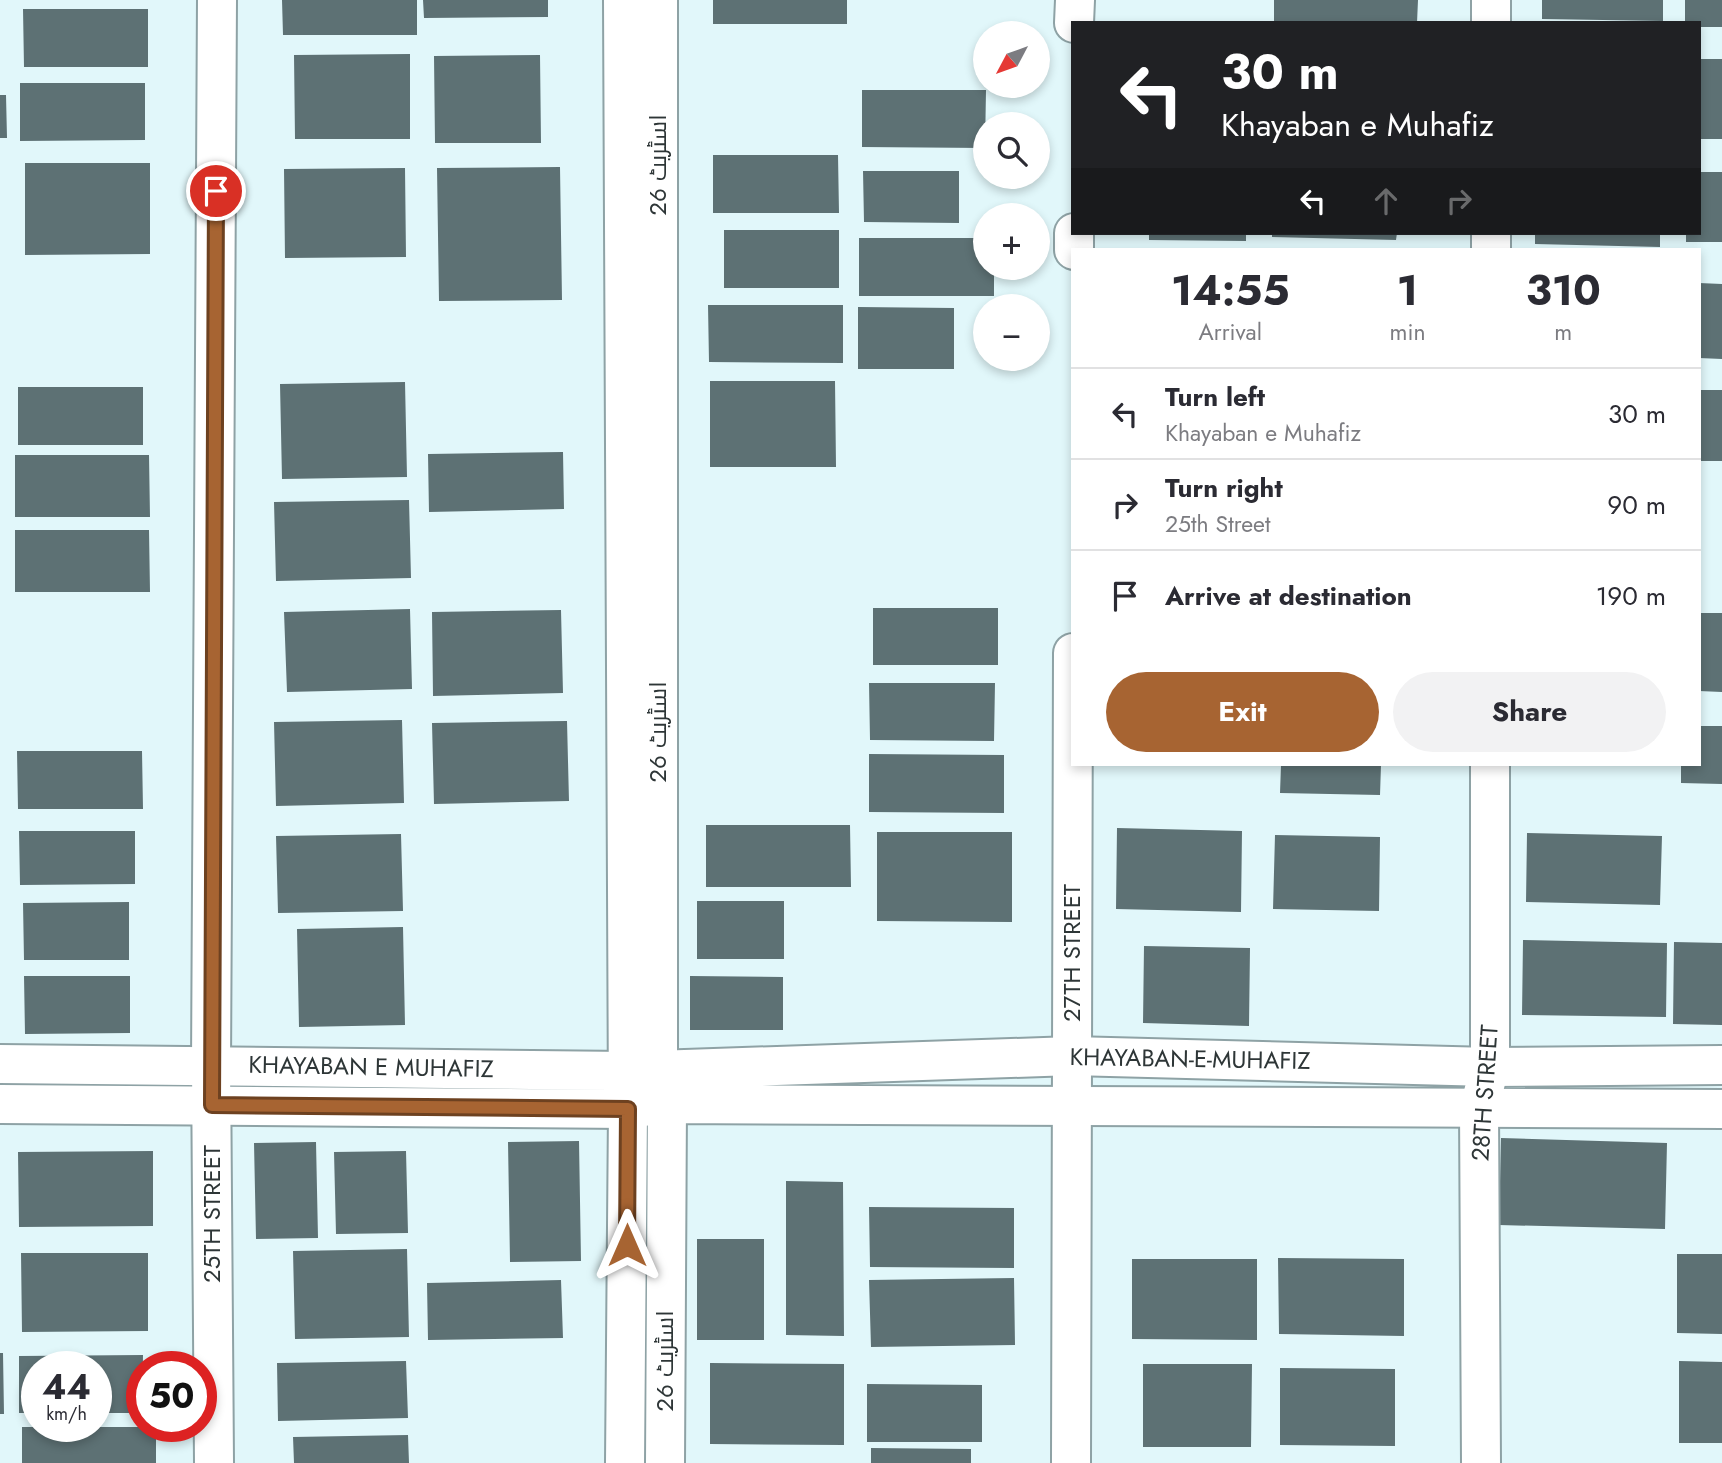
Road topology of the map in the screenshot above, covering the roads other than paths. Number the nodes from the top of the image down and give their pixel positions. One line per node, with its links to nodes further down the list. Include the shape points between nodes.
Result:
1 (217, 0): 12 (street, 25TH STREET)
2 (623, 0): 15 (street, اسٹریٹ 26)
3 (658, 0): 15 (street, اسٹریٹ 26)
4 (1074, 0): 6 (street)
5 (1491, 0): 7 (street)
6 (1074, 21)
7 (1491, 21)
8 (1073, 766): 10 (street, 27TH STREET)
9 (1490, 766): 14 (street, 28TH STREET)
10 (1072, 1055): 14 (street, KHAYABAN-E-MUHAFIZ); 15 (street, KHAYABAN-E-MUHAFIZ); 18 (street, 27TH STREET)
11 (0, 1063): 12 (street, KHAYABAN E MUHAFIZ)
12 (211, 1065): 15 (street, KHAYABAN E MUHAFIZ); 17 (street, 25TH STREET)
13 (1722, 1065): 14 (street, KHAYABAN-E-MUHAFIZ)
14 (1490, 1067): 19 (street, 28TH STREET)
15 (651, 1082): 18 (street, KHAYABAN-E-MUHAFIZ); 20 (street, اسٹریٹ 26); 24 (street, اسٹریٹ 26)
16 (0, 1104): 17 (street, KHAYABAN E MUHAFIZ)
17 (212, 1105): 20 (street, KHAYABAN E MUHAFIZ); 22 (street, 25TH STREET)
18 (1071, 1106): 19 (street, KHAYABAN-E-MUHAFIZ); 25 (street, 27TH STREET)
19 (1479, 1108): 21 (street, KHAYABAN-E-MUHAFIZ); 26 (street, 28TH STREET)
20 (628, 1109): 23 (street, اسٹریٹ 26)
21 (1722, 1109)
22 (214, 1463)
23 (625, 1463)
24 (665, 1463)
25 (1071, 1463)
26 (1481, 1463)

